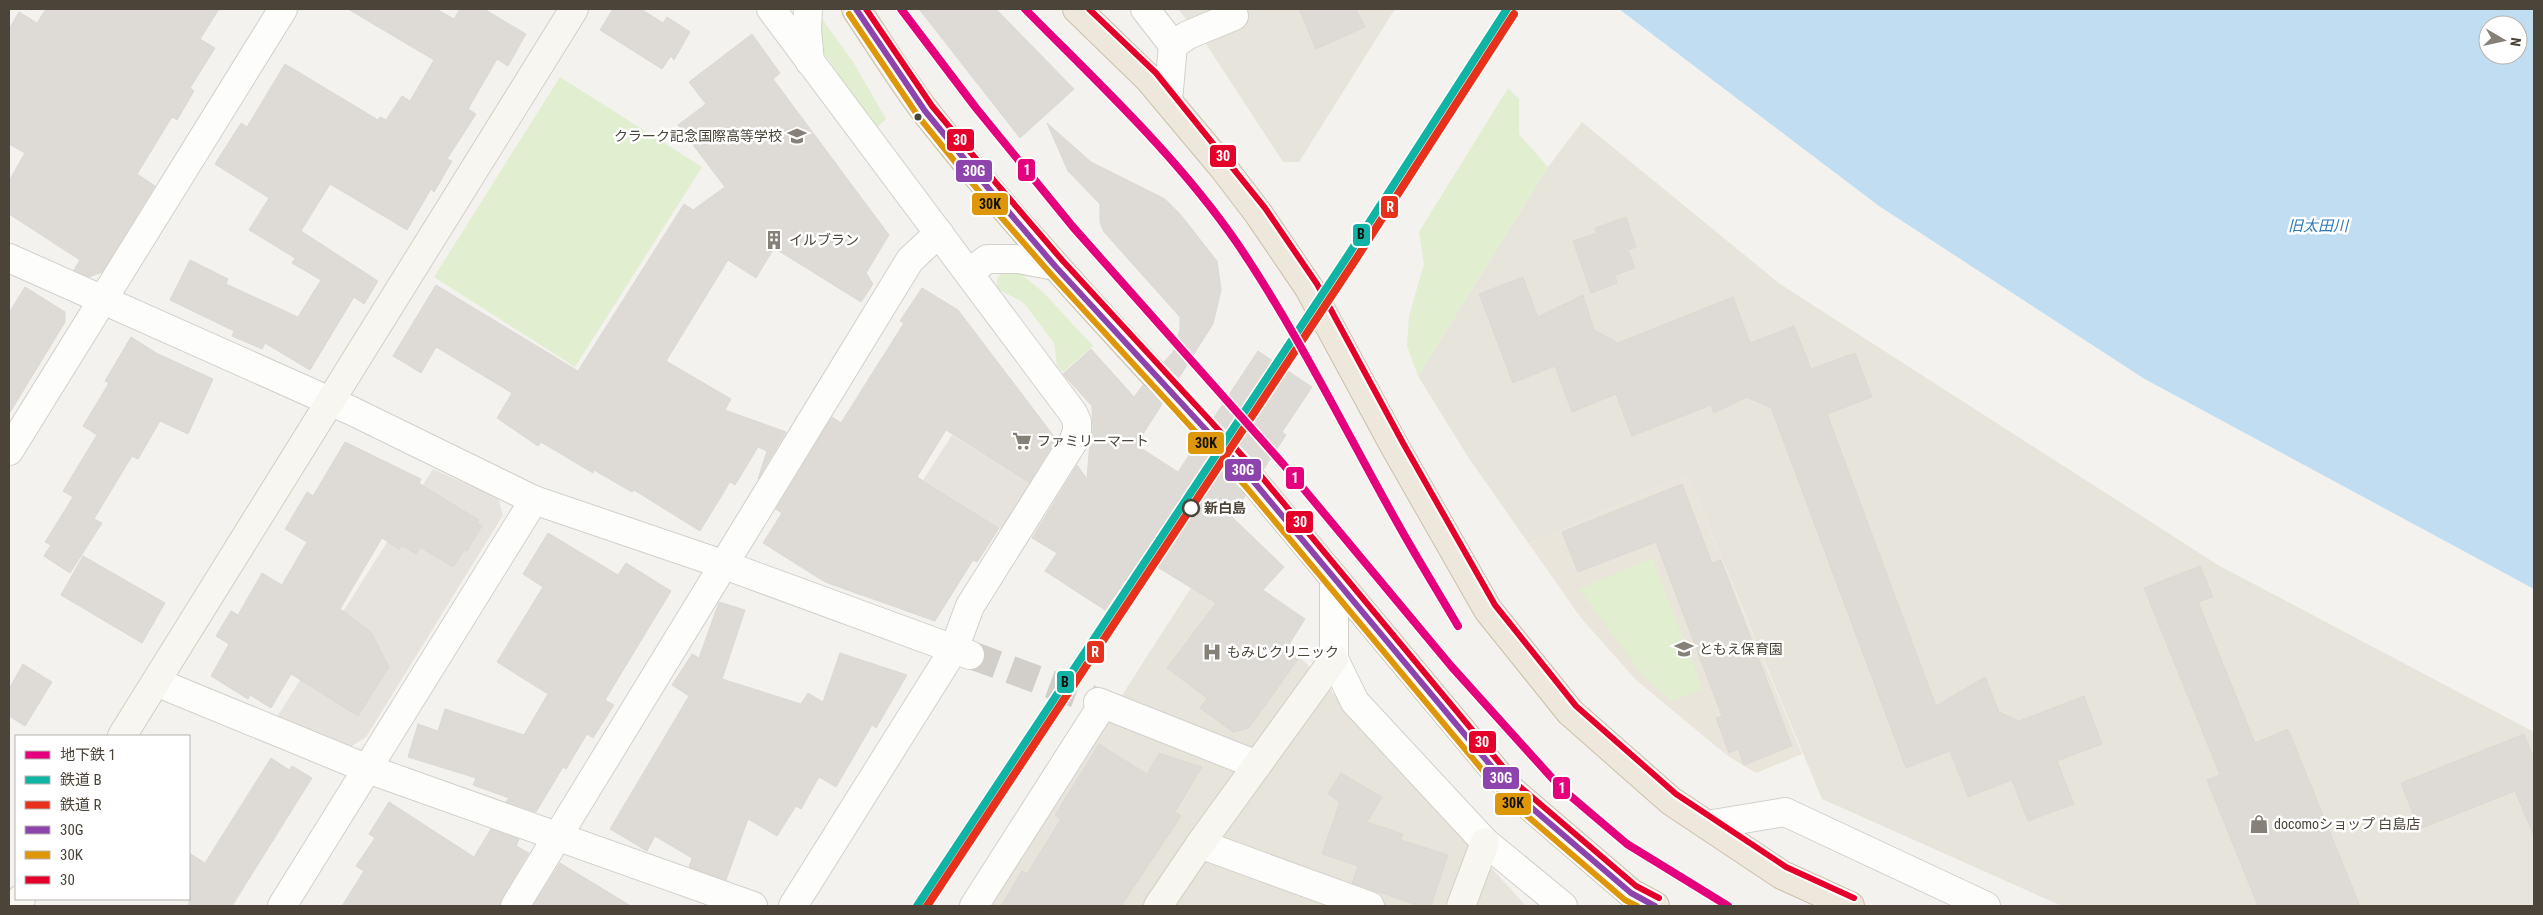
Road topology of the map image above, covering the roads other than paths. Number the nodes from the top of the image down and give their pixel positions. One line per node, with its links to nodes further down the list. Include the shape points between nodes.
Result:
1 (283, 9): 16 (street)
2 (574, 9): 18 (street)
3 (771, 9): 10 (street)
4 (808, 9): 10 (street, via 806,30)
5 (856, 9): 14 (highway, via 925,111)
6 (1077, 9): 11 (highway)
7 (1145, 9): 9 (street)
8 (1234, 16): 9 (street, via 1188,35)
9 (1173, 45): 11 (street)
10 (810, 62): 12 (street)
11 (1168, 100): 30 (highway, via 1222,166 1309,288 1488,610 1570,712 1671,801)
12 (939, 232): 15 (street); 22 (street, via 910,260)
13 (9, 258): 16 (street)
14 (1055, 266): 15 (street, via 1018,259 987,259); 17 (highway)
15 (969, 273): 24 (street, via 1073,412 1077,431 970,606)
16 (101, 300): 18 (street); 19 (street)
17 (1153, 372)
18 (330, 402): 21 (street); 26 (street)
19 (9, 451)
20 (1254, 482): 23 (highway)
21 (534, 500): 22 (street); 29 (street)
22 (722, 564): 24 (street); 31 (street)
23 (1334, 580): 25 (street); 43 (highway, via 1512,791 1631,893)
24 (963, 652): 37 (street)
25 (1334, 659): 28 (street); 32 (street, via 1355,702)
26 (156, 682): 27 (street); 29 (street)
27 (123, 735)
28 (1257, 765): 33 (street); 38 (street, via 1101,703)
29 (368, 770): 31 (street); 34 (street)
30 (1707, 825): 44 (highway, via 1782,874); 45 (street, via 1785,812)
31 (558, 838): 35 (street); 36 (street)
32 (1485, 842): 41 (street); 42 (street)
33 (1200, 844): 39 (street); 40 (street)
34 (282, 906)
35 (515, 906)
36 (752, 906)
37 (793, 906)
38 (974, 906)
39 (1158, 906)
40 (1370, 906)
41 (1462, 906)
42 (1563, 906)
43 (1654, 906)
44 (1850, 906)
45 (1986, 906)

